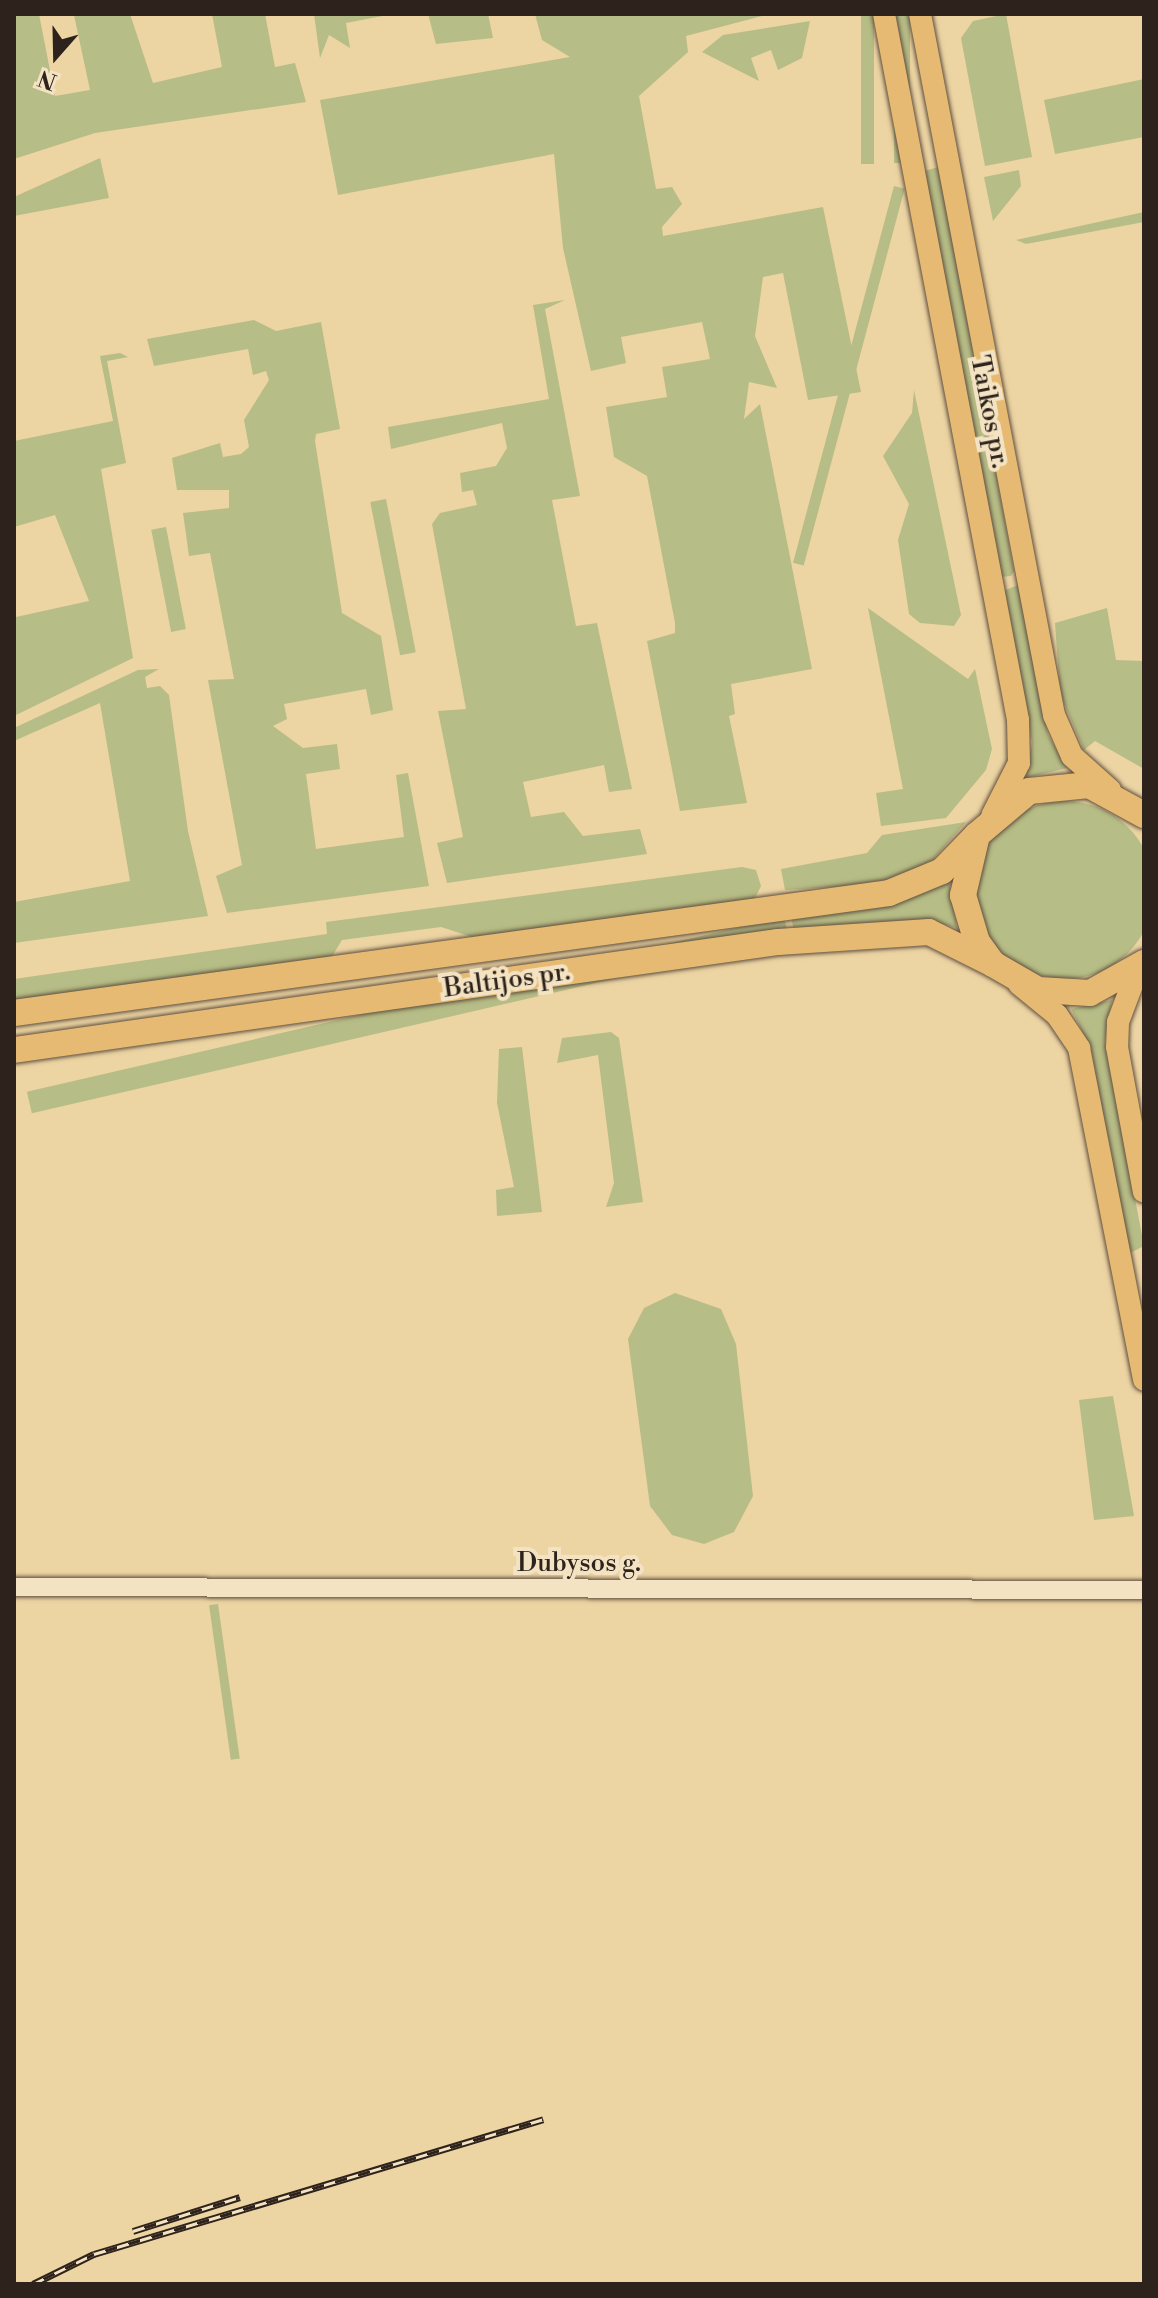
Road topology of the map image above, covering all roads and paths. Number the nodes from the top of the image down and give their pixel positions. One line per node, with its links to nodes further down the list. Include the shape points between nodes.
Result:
1 (884, 14): 5 (main road, Taikos pr., via 1018,720 1019,763)
2 (920, 14): 3 (main road, Taikos pr., via 1054,715 1072,756)
3 (1117, 795): 4 (highway); 5 (highway, Baltijos pr., via 1074,784 1044,787)
4 (1144, 815)
5 (985, 826): 7 (highway, via 963,895 977,942); 8 (highway, Baltijos pr., via 942,871 889,893)
6 (1141, 966): 7 (highway, Baltijos pr., via 1090,993 1064,995); 10 (main road, via 1118,1022 1117,1047)
7 (1003, 972): 9 (highway, Baltijos pr., via 929,932 778,942); 11 (main road, via 1057,1015 1079,1048)
8 (14, 1013)
9 (14, 1050)
10 (1144, 1192)
11 (1144, 1380)
12 (14, 1587): 13 (street, Dubysos g.)
13 (1144, 1590)

